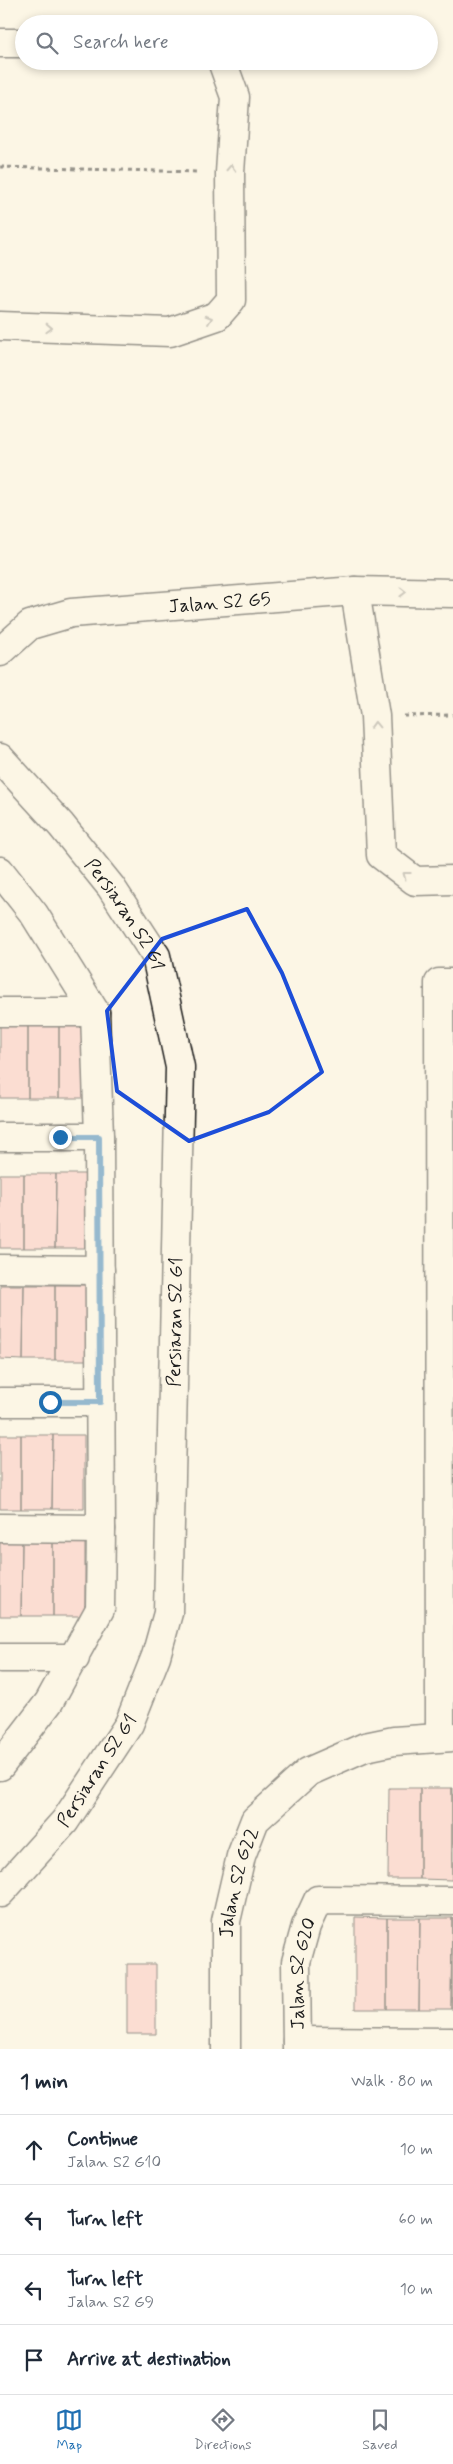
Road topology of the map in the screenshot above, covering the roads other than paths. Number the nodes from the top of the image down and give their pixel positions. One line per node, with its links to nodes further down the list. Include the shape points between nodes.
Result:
1 (0, 43): 2 (street)
2 (15, 43)
3 (225, 70): 4 (street, one-way to 3, via 170,332 217,316 231,300 230,173 235,97)
4 (0, 326)
5 (355, 591): 6 (street, Jalan S2 G5, one-way to 6); 7 (street, Jalan S2 G5, via 70,613 30,625); 10 (street, one-way to 5, via 415,881 381,855 375,716)
6 (453, 593)
7 (0, 652)
8 (0, 758): 30 (street, Persiaran S2 G1, via 111,887 156,956 180,1067 168,1613 156,1656 129,1724 65,1821)
9 (0, 871): 13 (street, via 34,914)
10 (453, 880)
11 (453, 984): 14 (street, via 439,984)
12 (0, 1012): 13 (street)
13 (95, 1012): 16 (street)
14 (446, 1129): 19 (street)
15 (0, 1137): 16 (street)
16 (99, 1137): 18 (street)
17 (0, 1269): 18 (street)
18 (100, 1270): 21 (street)
19 (446, 1280): 22 (street)
20 (0, 1402): 21 (street)
21 (100, 1402): 24 (street)
22 (446, 1444): 25 (street)
23 (0, 1528): 24 (street)
24 (101, 1529): 27 (street, via 100,1609)
25 (446, 1580): 28 (street)
26 (0, 1658): 27 (street)
27 (75, 1658): 29 (street, via 49,1702)
28 (446, 1737): 34 (street, Jalan S2 G22, via 365,1747 308,1772 255,1820 241,1856 226,1921)
29 (0, 1766)
30 (0, 1893)
31 (453, 1901): 33 (street, Jalan S2 G20, via 318,1900 306,1926 296,1962)
32 (453, 2042): 33 (street)
33 (297, 2045)
34 (226, 2049)

